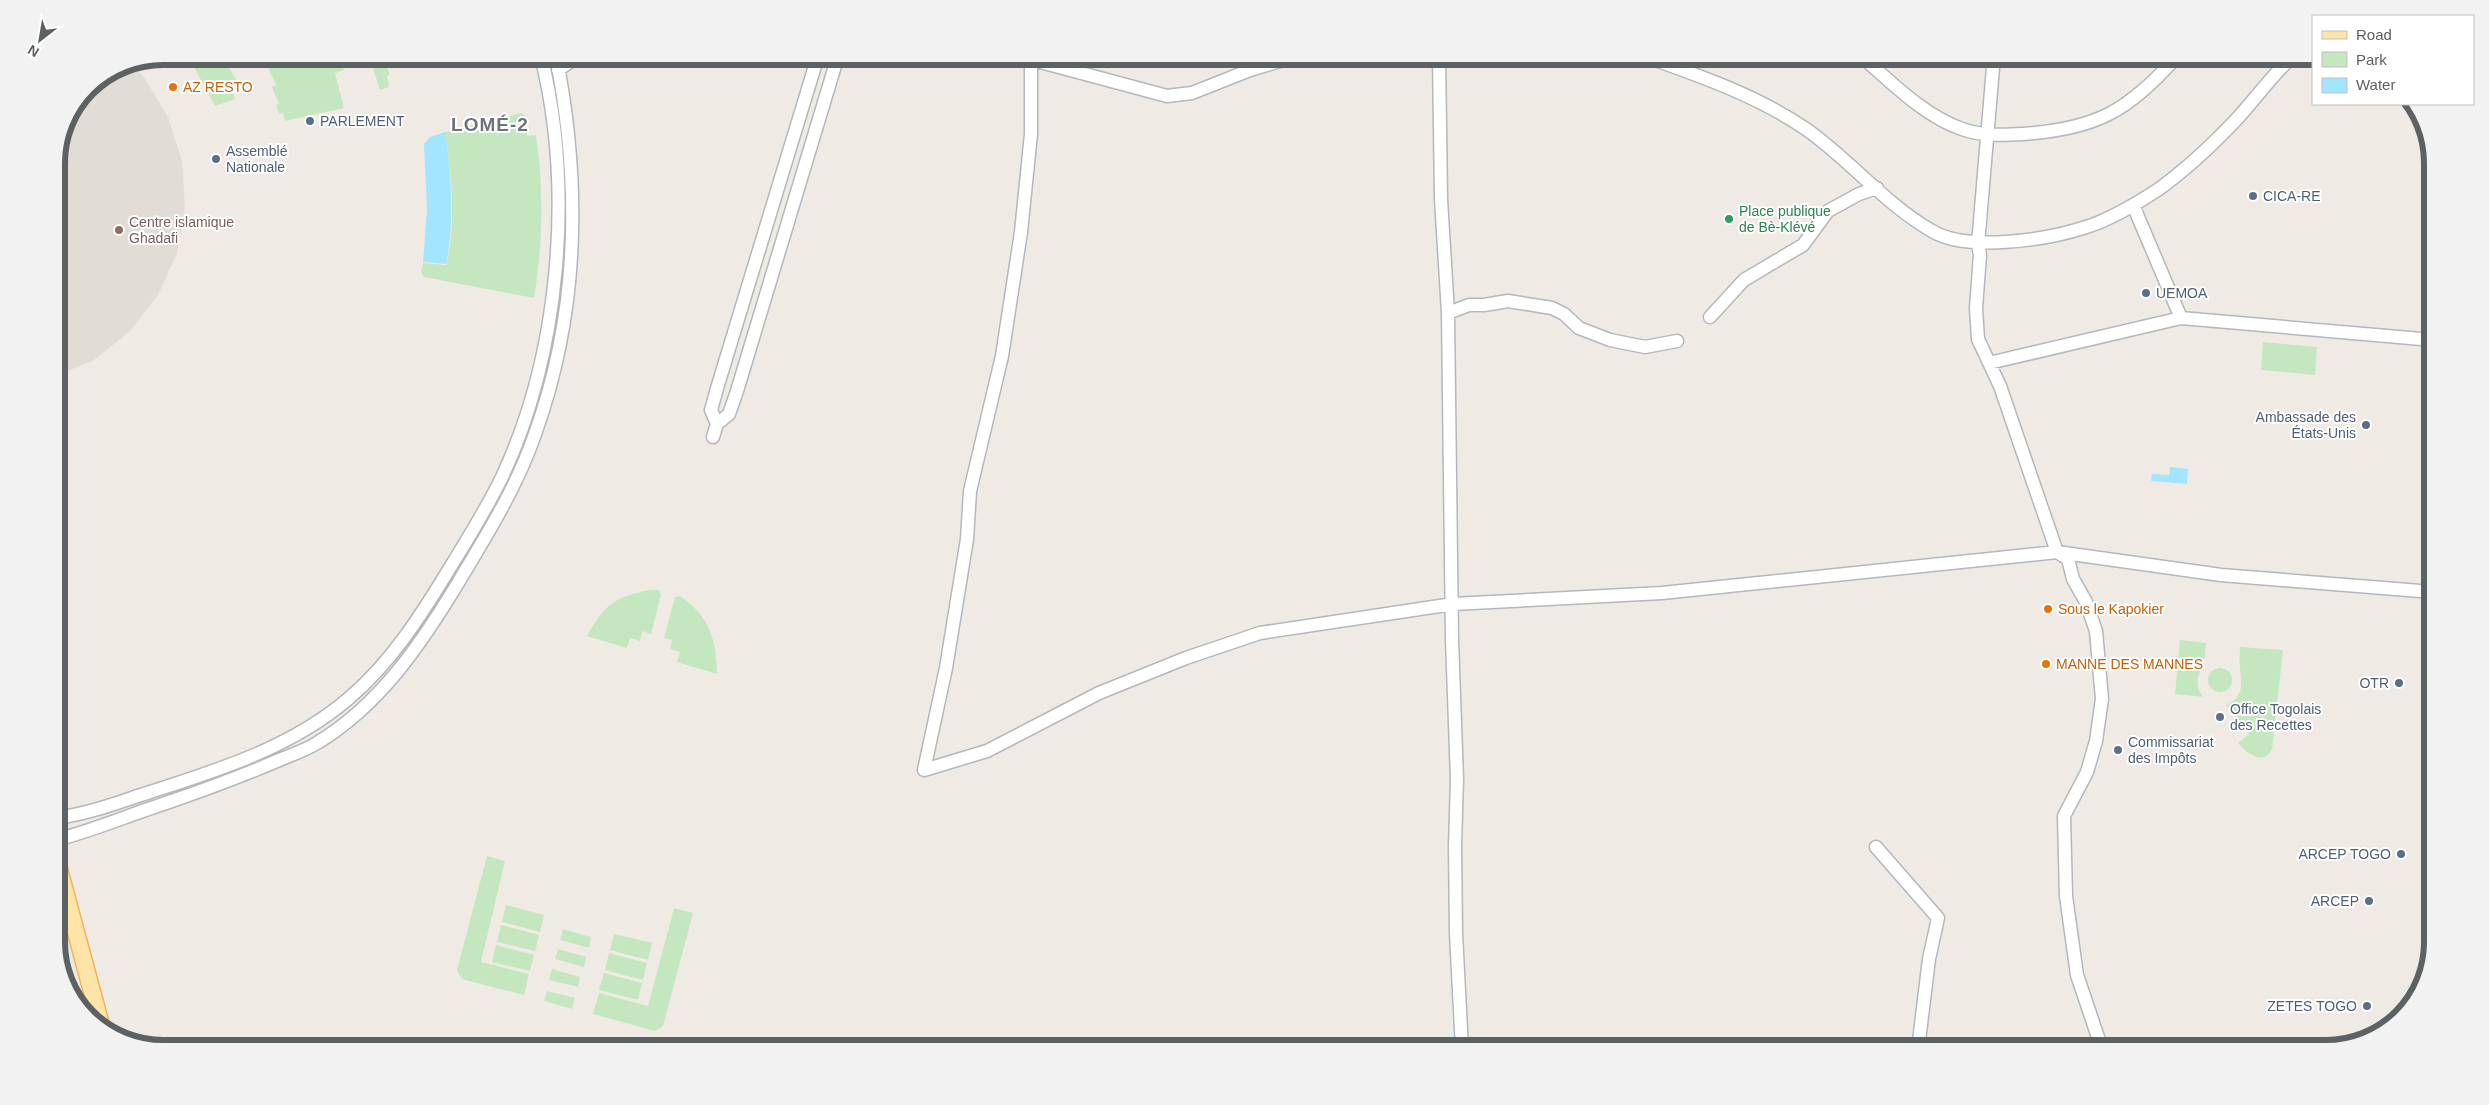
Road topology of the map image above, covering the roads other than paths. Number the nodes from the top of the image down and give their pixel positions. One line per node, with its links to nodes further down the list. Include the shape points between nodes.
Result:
1 (543, 65): 31 (street, via 559,184 556,260 539,368 502,476 437,590 377,672 319,721 267,749 212,772 99,809)
2 (557, 65): 15 (street)
3 (565, 65): 15 (street)
4 (815, 65): 26 (street, via 711,410)
5 (835, 65): 26 (street, via 729,414)
6 (1027, 65): 30 (street, via 1031,134 1021,232 1002,356 970,491 967,539 946,668 924,770 986,751 1099,693 1260,633)
7 (1055, 65): 8 (street, via 1167,96 1192,92)
8 (1267, 65)
9 (1438, 65): 20 (street)
10 (1669, 65): 17 (street, via 1764,104 1805,129)
11 (1872, 65): 16 (street, via 1932,114 1962,130)
12 (1993, 65): 16 (street)
13 (2169, 65): 16 (street, via 2145,90 2100,120 2046,132)
14 (2279, 65): 18 (street, via 2234,122 2190,164)
15 (558, 70): 32 (street, via 569,136 572,240 563,320 550,385 535,436 498,514 430,630 388,683 360,711 316,744 219,786)
16 (1987, 134): 19 (street)
17 (1877, 188): 19 (street, via 1934,232); 21 (street, via 1858,194 1828,211 1803,245 1744,280)
18 (2133, 205): 19 (street, via 2084,228); 22 (street)
19 (1978, 244): 25 (street, via 1978,339)
20 (1448, 313): 24 (street, via 1469,304 1508,301 1552,308 1579,328 1610,340 1645,347); 30 (street)
21 (1710, 317)
22 (2181, 318): 23 (street); 25 (street)
23 (2424, 339)
24 (1677, 341)
25 (1989, 363): 28 (street)
26 (717, 424): 27 (street)
27 (713, 437)
28 (2058, 552): 29 (street, via 2221,575); 30 (street, via 1662,593); 38 (street, via 2068,559 2073,579 2086,602 2096,631 2098,650 2102,699 2096,742 2087,772 2064,816 2066,896 2077,975)
29 (2424, 591)
30 (1452, 604): 36 (street, via 1457,779 1456,949)
31 (65, 816)
32 (65, 837)
33 (1876, 847): 37 (street, via 1938,918 1929,959)
34 (65, 891): 35 (main road)
35 (99, 1017)
36 (1461, 1040)
37 (1919, 1040)
38 (2099, 1040)

